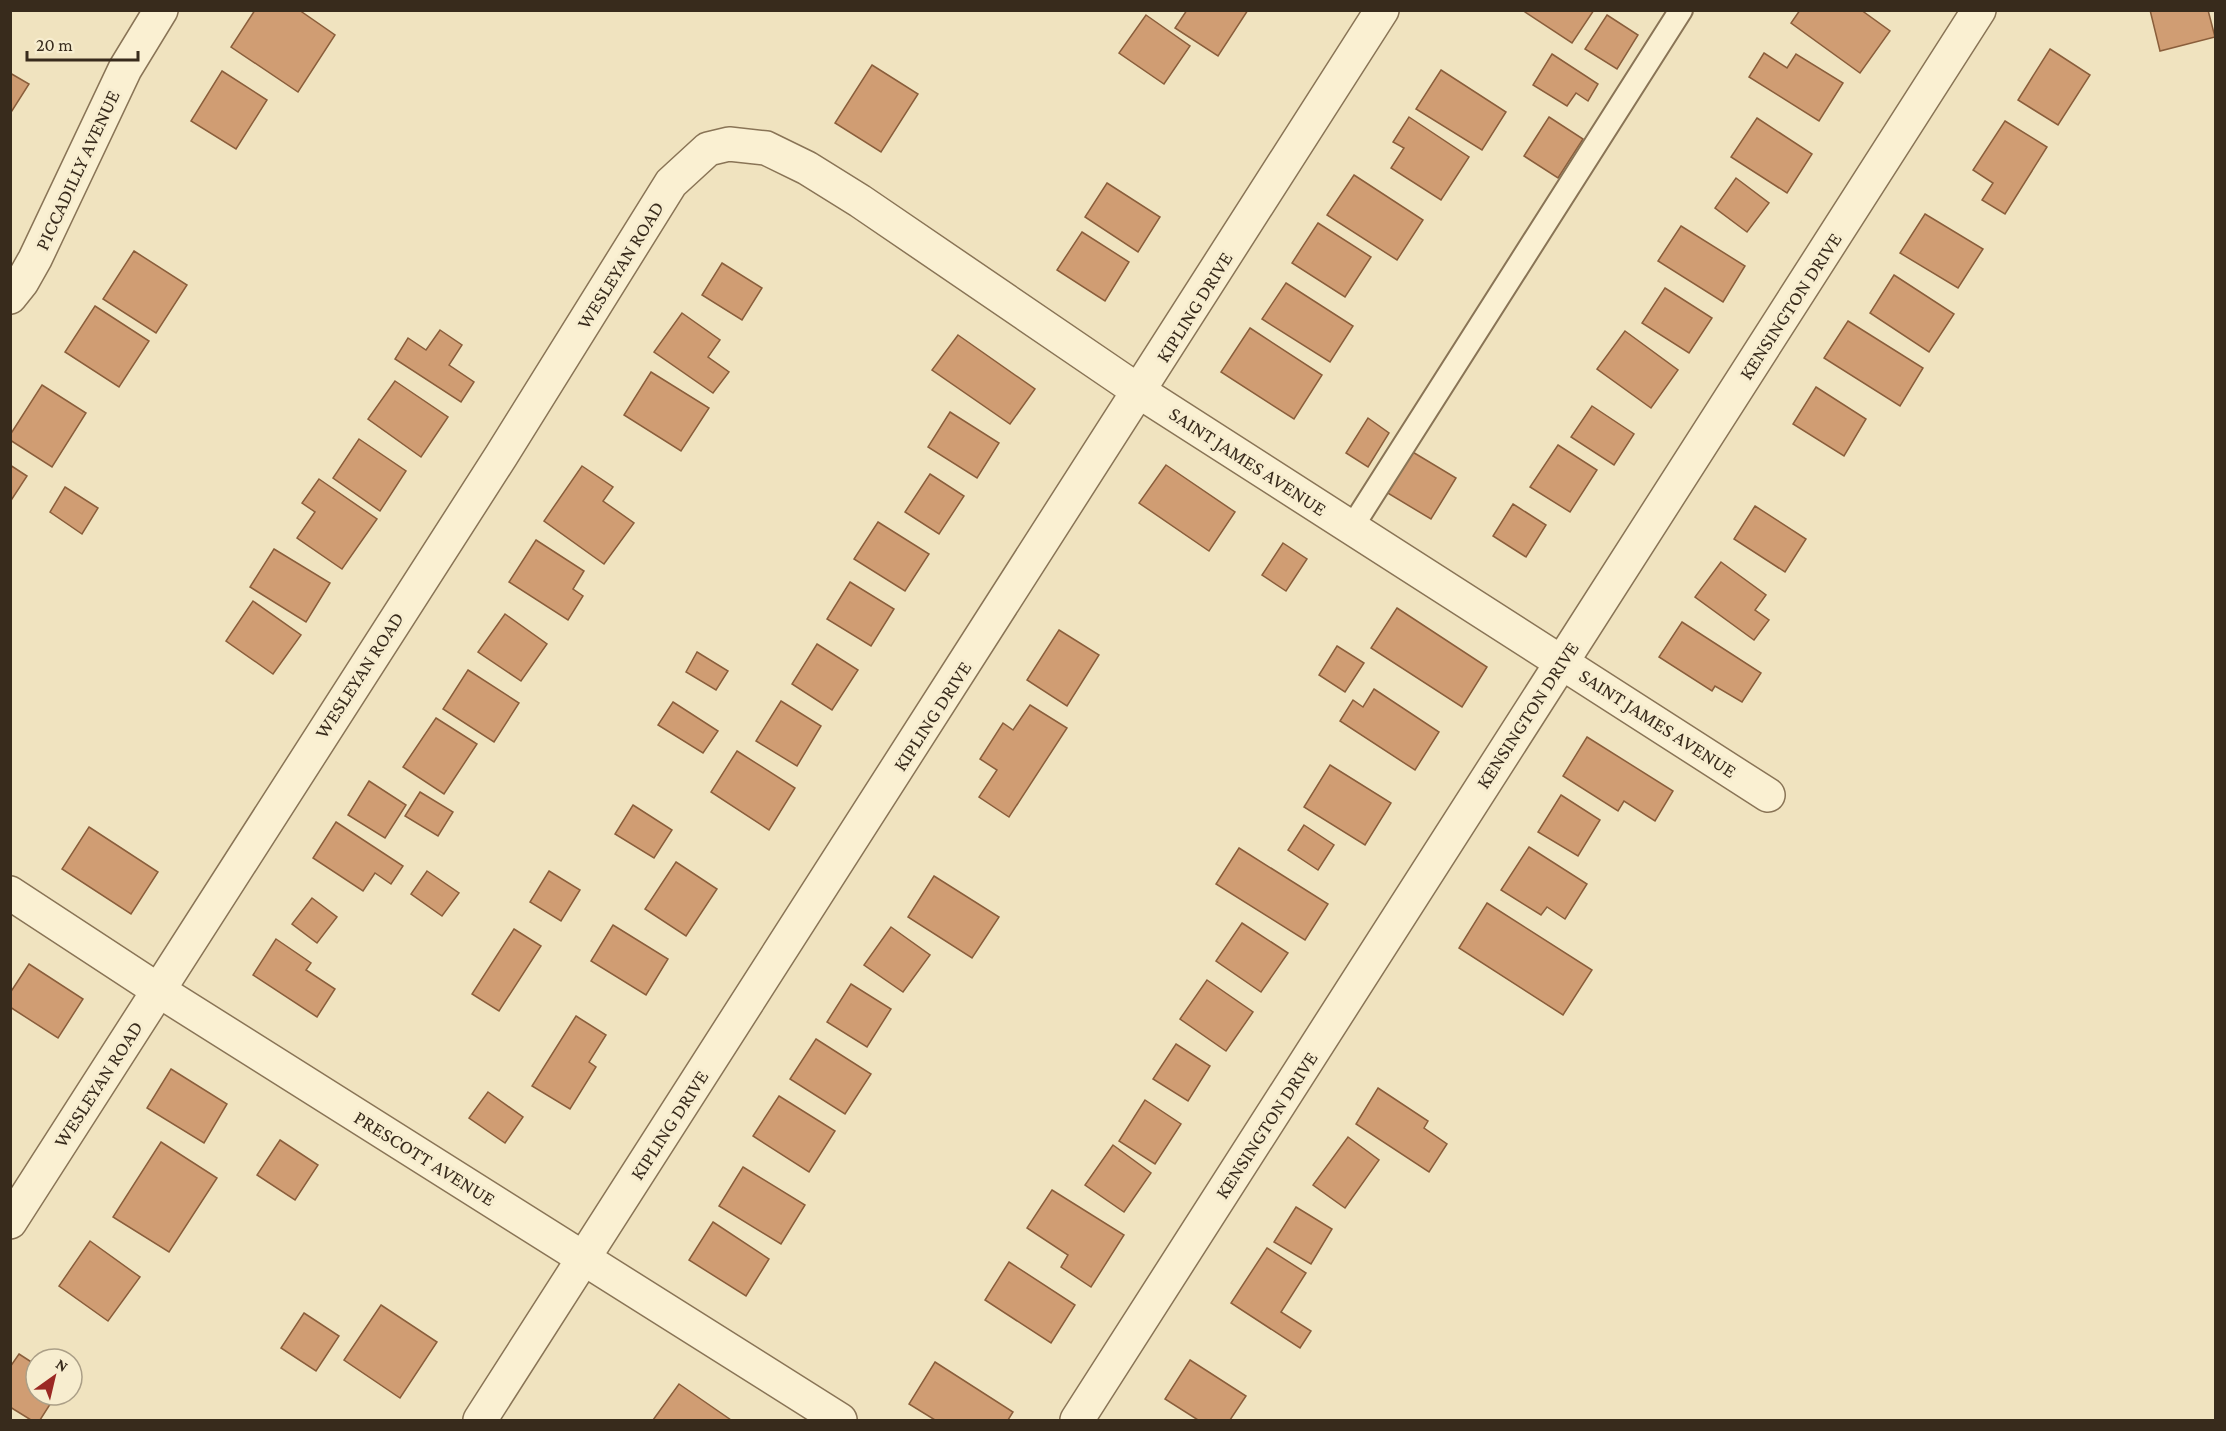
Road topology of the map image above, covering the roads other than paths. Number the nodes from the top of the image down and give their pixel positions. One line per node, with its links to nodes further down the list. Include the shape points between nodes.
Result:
1 (161, 10): 6 (street, PICCADILLY AVENUE, via 125,69 35,259)
2 (1382, 10): 7 (street, KIPLING DRIVE)
3 (1681, 10): 8 (lane)
4 (1979, 10): 9 (street, KENSINGTON DRIVE)
5 (724, 145): 7 (street, SAINT JAMES AVENUE, via 765,148 807,168); 12 (street, WESLEYAN ROAD, via 708,149 671,183)
6 (10, 297)
7 (1140, 392): 8 (street, SAINT JAMES AVENUE); 14 (street, KIPLING DRIVE)
8 (1352, 527): 9 (street, SAINT JAMES AVENUE)
9 (1562, 661): 10 (street, SAINT JAMES AVENUE); 17 (street, KENSINGTON DRIVE)
10 (1768, 795)
11 (10, 893): 12 (street, PRESCOTT AVENUE)
12 (158, 990): 13 (street, WESLEYAN ROAD); 14 (street, PRESCOTT AVENUE)
13 (10, 1222)
14 (584, 1258): 15 (street, KIPLING DRIVE); 16 (street, PRESCOTT AVENUE)
15 (480, 1420)
16 (840, 1420)
17 (1077, 1420)

